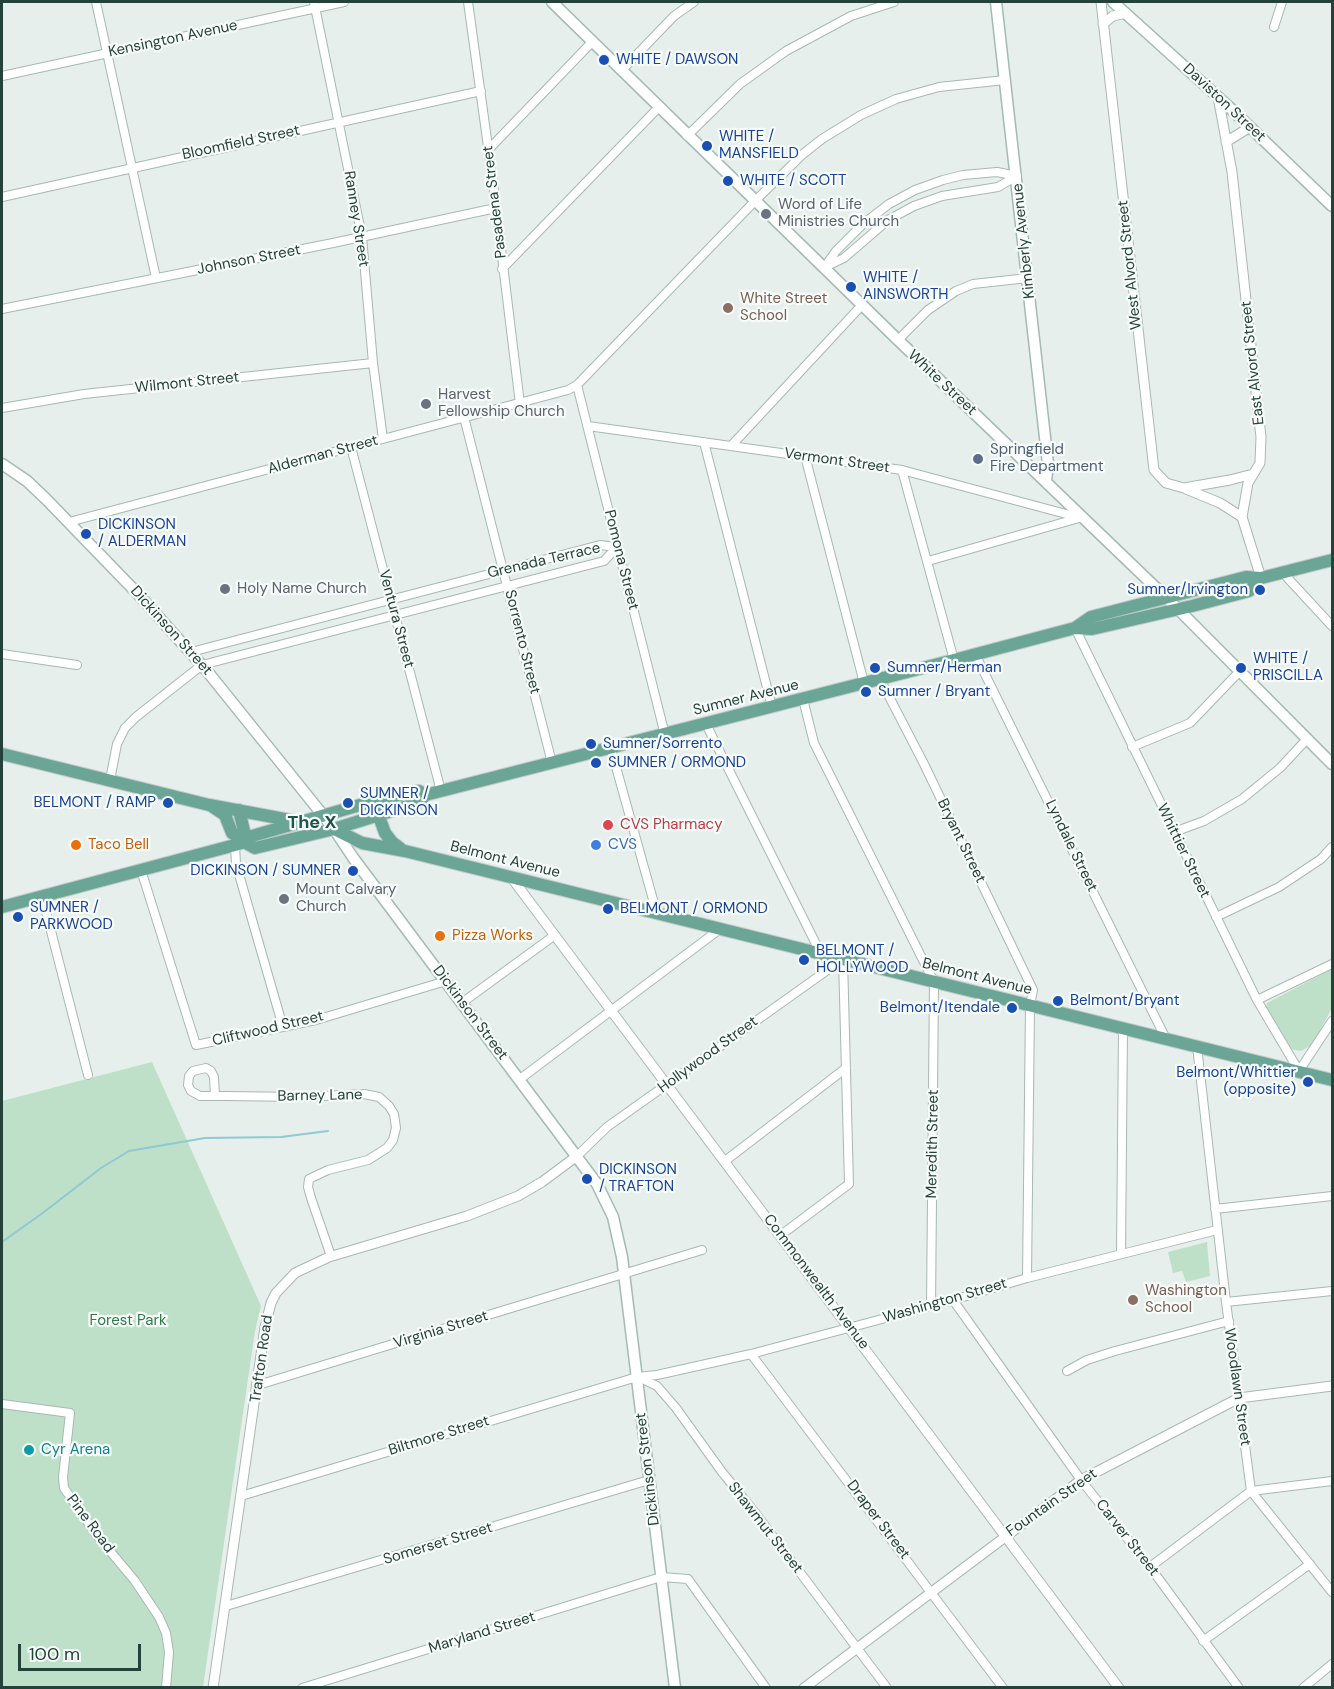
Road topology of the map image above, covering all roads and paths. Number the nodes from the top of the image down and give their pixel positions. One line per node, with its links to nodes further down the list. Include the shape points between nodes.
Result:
1 (96, 2): 17 (street)
2 (344, 2): 11 (street, Kensington Avenue)
3 (468, 2): 21 (street, Pasadena Street)
4 (552, 2): 16 (main road, White Street)
5 (694, 2): 18 (street, via 674,16)
6 (894, 2): 12 (street)
7 (996, 2): 20 (main road, Kimberly Avenue)
8 (1101, 2): 14 (street, West Alvord Street)
9 (1113, 2): 13 (main road, Daviston Street)
10 (1282, 2): 15 (street)
11 (315, 5): 17 (street, Kensington Avenue); 24 (street, Ranney Street)
12 (868, 5): 26 (street, via 740,84)
13 (1126, 13): 14 (street); 22 (main road, Daviston Street)
14 (1103, 24): 62 (street, West Alvord Street, via 1153,465 1166,483)
15 (1274, 27)
16 (593, 41): 18 (main road, White Street); 28 (street)
17 (107, 53): 19 (street, Kensington Avenue); 29 (street)
18 (622, 70): 23 (main road, White Street)
19 (2, 76)
20 (1005, 80): 30 (main road, Kimberly Avenue); 34 (street, via 939,87 872,109 815,144)
21 (481, 91): 24 (street, Bloomfield Street); 28 (street, Pasadena Street)
22 (1218, 97): 25 (main road, Daviston Street); 27 (street, East Alvord Street)
23 (659, 107): 26 (main road, White Street); 41 (street)
24 (338, 122): 29 (street, Bloomfield Street); 39 (street, Ranney Street)
25 (1250, 127): 27 (street); 35 (main road, Daviston Street)
26 (687, 136): 34 (main road, White Street)
27 (1226, 141): 60 (street, East Alvord Street, via 1261,436 1261,458)
28 (489, 149): 36 (street, Pasadena Street)
29 (131, 168): 32 (street, Bloomfield Street); 42 (street)
30 (1017, 176): 31 (street, via 997,172); 33 (street, via 998,187); 43 (main road, Kimberly Avenue)
31 (934, 183): 33 (street); 37 (street, via 906,194)
32 (2, 197)
33 (939, 197): 38 (street)
34 (756, 200): 40 (main road, White Street); 48 (street)
35 (1332, 206)
36 (496, 208): 39 (street, Johnson Street); 41 (street, Pasadena Street)
37 (877, 213): 38 (street); 40 (street, via 836,251)
38 (883, 224): 40 (street, via 844,258)
39 (362, 237): 42 (street, Johnson Street); 47 (street, Ranney Street)
40 (824, 268): 44 (main road, White Street)
41 (502, 269): 49 (street, Pasadena Street)
42 (156, 278): 45 (street, Johnson Street)
43 (1028, 278): 46 (street, via 973,284 956,291 928,310); 61 (main road, Kimberly Avenue, via 1048,464)
44 (862, 305): 46 (main road, White Street); 55 (street)
45 (2, 309)
46 (898, 340): 61 (main road, White Street)
47 (373, 363): 50 (street, Wilmont Street, via 84,394); 53 (street, Ranney Street)
48 (577, 385): 49 (street, Alderman Street); 52 (street, Pomona Street)
49 (520, 404): 51 (street, Alderman Street)
50 (2, 408)
51 (464, 417): 53 (street, Alderman Street); 69 (street, Sorrento Street)
52 (588, 426): 54 (street, Vermont Street); 66 (street, Pomona Street)
53 (383, 439): 56 (street, Alderman Street)
54 (704, 442): 55 (street, Vermont Street); 89 (street)
55 (731, 446): 57 (street, Vermont Street)
56 (351, 447): 65 (street, Alderman Street); 74 (street, Ventura Street)
57 (805, 456): 59 (street, Vermont Street); 87 (street)
58 (2, 464): 65 (main road, Dickinson Street, via 27,481)
59 (902, 470): 64 (street, Vermont Street); 67 (street)
60 (1254, 474): 62 (street); 63 (street, East Alvord Street, via 1246,489)
61 (1046, 481): 64 (main road, White Street)
62 (1184, 488): 63 (street, West Alvord Street)
63 (1242, 517): 71 (street, East Alvord Street)
64 (1081, 518): 67 (street); 73 (main road, White Street)
65 (69, 522): 79 (main road, Dickinson Street)
66 (617, 547): 69 (street, Grenada Terrace, via 600,545); 72 (street, Grenada Terrace, via 604,561); 91 (street, Pomona Street)
67 (928, 561): 82 (street)
68 (1332, 561): 70 (main road, Sumner Avenue)
69 (503, 569): 72 (street, Sorrento Street); 74 (street, Grenada Terrace)
70 (1283, 573): 71 (main road, Sumner Avenue); 77 (street)
71 (1261, 578): 73 (main road, Sumner Avenue, via 1246,577); 75 (main road, Sumner Avenue, via 1249,591)
72 (508, 586): 76 (street, Grenada Terrace); 96 (street, Sorrento Street)
73 (1166, 599): 75 (main road, White Street); 78 (main road, Sumner Avenue, via 1090,617)
74 (391, 600): 76 (street, Ventura Street); 79 (street, Grenada Terrace)
75 (1178, 609): 78 (main road, Sumner Avenue, via 1092,629); 85 (main road, White Street)
76 (395, 616): 84 (street, Grenada Terrace); 99 (street, Ventura Street)
77 (1332, 626)
78 (1075, 627): 81 (main road, Sumner Avenue); 93 (street, Whittier Street)
79 (190, 652): 84 (main road, Dickinson Street)
80 (2, 654): 83 (street)
81 (975, 654): 82 (main road, Sumner Avenue); 132 (street, Lyndale Street)
82 (954, 660): 86 (main road, Sumner Avenue)
83 (77, 665)
84 (202, 665): 98 (street, via 125,728 117,744); 104 (main road, Dickinson Street)
85 (1239, 672): 92 (main road, White Street); 93 (street, via 1190,723)
86 (880, 679): 87 (main road, Sumner Avenue); 127 (street, Bryant Street, via 1028,976 1033,990)
87 (864, 683): 88 (main road, Sumner Avenue)
88 (803, 699): 89 (main road, Sumner Avenue); 124 (street, via 814,742)
89 (772, 707): 90 (main road, Sumner Avenue)
90 (706, 724): 91 (main road, Sumner Avenue); 120 (street)
91 (665, 735): 94 (main road, Sumner Avenue)
92 (1307, 739): 97 (main road, White Street); 108 (street, via 1242,799 1204,821)
93 (1132, 747): 108 (street, Whittier Street)
94 (611, 748): 96 (main road, Sumner Avenue); 116 (street)
95 (2, 754): 98 (main road)
96 (552, 763): 99 (main road, Sumner Avenue)
97 (1332, 764)
98 (110, 780): 102 (main road)
99 (441, 791): 100 (main road, Sumner Avenue)
100 (425, 795): 101 (main road, Sumner Avenue, via 419,791); 105 (main road, Sumner Avenue, via 422,801)
101 (374, 801): 104 (main road, Sumner Avenue); 105 (main road)
102 (209, 805): 103 (main road); 109 (main road, via 225,815)
103 (239, 810): 106 (main road); 109 (main road, via 244,831)
104 (322, 815): 106 (main road, Sumner Avenue); 107 (main road, Dickinson Street)
105 (378, 816): 107 (main road, Sumner Avenue); 111 (main road, via 385,833)
106 (300, 822): 109 (main road, Sumner Avenue)
107 (334, 829): 109 (main road, Sumner Avenue, via 255,848); 111 (main road, Belmont Avenue, via 362,843); 123 (main road, Dickinson Street)
108 (1174, 832): 117 (street, Whittier Street)
109 (240, 842): 112 (main road, Sumner Avenue); 130 (street, via 236,864)
110 (1332, 847): 117 (street, via 1279,887)
111 (405, 851): 113 (main road, Belmont Avenue)
112 (141, 870): 114 (main road, Sumner Avenue); 130 (street, Cliftwood Street, via 196,1045)
113 (511, 877): 116 (main road, Belmont Avenue); 119 (street, Commonwealth Avenue)
114 (42, 896): 115 (main road, Sumner Avenue); 136 (street)
115 (2, 907)
116 (657, 914): 118 (main road, Belmont Avenue)
117 (1216, 917): 125 (street, Whittier Street)
118 (720, 929): 120 (main road, Belmont Avenue); 128 (street)
119 (555, 935): 126 (street); 128 (street, Commonwealth Avenue)
120 (821, 954): 121 (main road, Belmont Avenue)
121 (843, 959): 124 (main road, Belmont Avenue); 134 (street); 139 (street, Hollywood Street)
122 (1332, 964): 125 (street)
123 (446, 981): 126 (main road, Dickinson Street); 130 (street, Cliftwood Street)
124 (934, 982): 127 (main road, Belmont Avenue); 155 (street, Meredith Street)
125 (1257, 1000): 135 (street, Whittier Street)
126 (463, 1002): 137 (main road, Dickinson Street)
127 (1030, 1005): 131 (main road, Belmont Avenue); 151 (street, Bryant Street)
128 (612, 1010): 137 (street); 139 (street, Commonwealth Avenue)
129 (1332, 1021): 135 (street)
130 (283, 1027)
131 (1123, 1028): 132 (main road, Belmont Avenue); 148 (street)
132 (1166, 1039): 133 (main road, Belmont Avenue)
133 (1197, 1046): 135 (main road, Belmont Avenue); 144 (street, Woodlawn Street)
134 (846, 1068): 142 (street); 146 (street, via 849,1184)
135 (1299, 1071): 138 (main road, Belmont Avenue)
136 (88, 1075)
137 (520, 1079): 141 (main road, Dickinson Street)
138 (1332, 1080)
139 (667, 1085): 141 (street, Hollywood Street, via 607,1127); 142 (street, Commonwealth Avenue)
140 (215, 1096): 149 (street, Barney Lane, via 364,1094 379,1097 391,1110 396,1132 387,1148 368,1160 309,1179 311,1198)
141 (577, 1156): 149 (street, Trafton Road, via 542,1182 504,1202); 150 (main road, Dickinson Street, via 610,1211)
142 (725, 1161): 146 (street, Commonwealth Avenue)
143 (1332, 1196): 144 (street)
144 (1215, 1209): 145 (street, Woodlawn Street)
145 (1217, 1230): 148 (street, Washington Street); 154 (street, Woodlawn Street)
146 (781, 1235): 157 (street, Commonwealth Avenue)
147 (702, 1250): 150 (street, Virginia Street)
148 (1121, 1254): 151 (street, Washington Street)
149 (331, 1256): 161 (street, Trafton Road, via 295,1273 273,1297)
150 (625, 1272): 160 (main road, Dickinson Street); 161 (street, Virginia Street)
151 (1027, 1278): 153 (street, Washington Street)
152 (1332, 1291): 154 (street)
153 (953, 1300): 155 (street, Washington Street); 166 (street, Carver Street)
154 (1226, 1302): 156 (street, Woodlawn Street)
155 (931, 1306): 157 (street, Washington Street)
156 (1229, 1322): 159 (street, via 1115,1351); 163 (street, Woodlawn Street)
157 (850, 1328): 158 (street, Washington Street); 170 (street, Commonwealth Avenue)
158 (751, 1354): 160 (street, Washington Street); 174 (street, Draper Street)
159 (1067, 1371)
160 (637, 1377): 165 (main road, Dickinson Street); 169 (street, Biltmore Street); 178 (street, Shawmut Street, via 657,1386 676,1408)
161 (258, 1385): 169 (street, Trafton Road)
162 (1332, 1386): 163 (street, Fountain Street)
163 (1239, 1398): 166 (street, Fountain Street); 168 (street, Woodlawn Street)
164 (2, 1404): 180 (street, Pine Road, via 70,1413 64,1488 159,1617 169,1652)
165 (649, 1480): 173 (main road, Dickinson Street); 176 (street, Somerset Street)
166 (1082, 1480): 170 (street, Fountain Street); 172 (street, Carver Street)
167 (1332, 1481): 168 (street)
168 (1251, 1491): 171 (street); 172 (street)
169 (241, 1496): 176 (street, Trafton Road)
170 (1004, 1536): 174 (street, Fountain Street); 188 (street, Commonwealth Avenue)
171 (1310, 1564): 175 (street); 177 (street)
172 (1150, 1567): 177 (street, Carver Street)
173 (661, 1577): 182 (street, Maryland Street); 183 (main road, Dickinson Street); 184 (street, via 688,1579)
174 (931, 1591): 178 (street, Fountain Street); 187 (street, Draper Street)
175 (1332, 1592)
176 (226, 1606): 181 (street, Trafton Road)
177 (1203, 1641): 189 (street, Carver Street)
178 (857, 1648): 185 (street, Fountain Street); 186 (street, Shawmut Street)
179 (1332, 1664): 190 (street)
180 (165, 1688)
181 (213, 1688)
182 (302, 1688)
183 (675, 1688)
184 (766, 1688)
185 (804, 1688)
186 (887, 1688)
187 (1003, 1688)
188 (1119, 1688)
189 (1239, 1688)
190 (1303, 1688)

